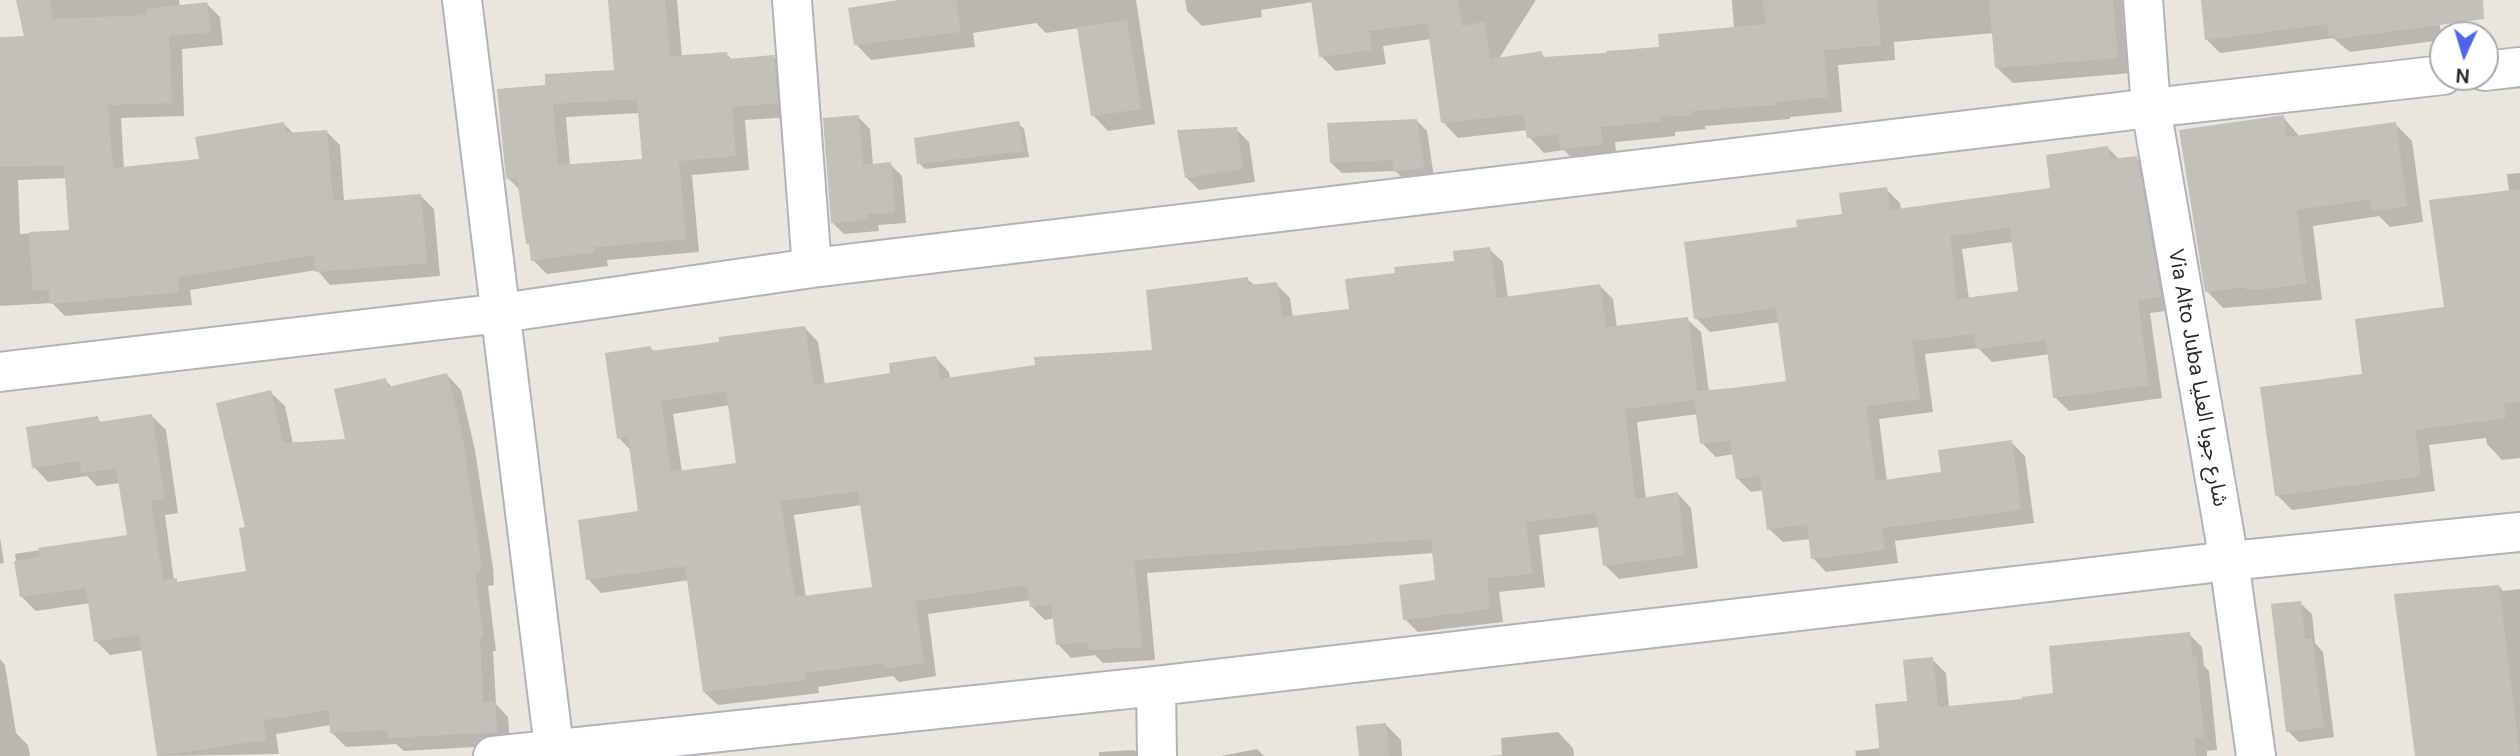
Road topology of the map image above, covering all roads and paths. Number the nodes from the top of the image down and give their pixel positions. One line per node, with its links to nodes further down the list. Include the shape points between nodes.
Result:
1 (462, 0): 9 (street)
2 (792, 0): 8 (street)
3 (2143, 0): 7 (street, Via Alto Juba شارع جوبا العليا)
4 (2520, 67): 5 (street)
5 (2499, 69)
6 (2429, 77): 7 (street)
7 (2151, 108): 8 (street); 12 (street, Via Alto Juba شارع جوبا العليا)
8 (812, 268): 9 (street)
9 (501, 313): 10 (street); 14 (street)
10 (0, 372)
11 (2520, 532): 12 (street)
12 (2229, 561): 13 (street); 17 (street, Via Alto Juba شارع جوبا العليا)
13 (1156, 686): 14 (street); 16 (street)
14 (555, 752): 15 (street)
15 (493, 756)
16 (1157, 756)
17 (2256, 756)

